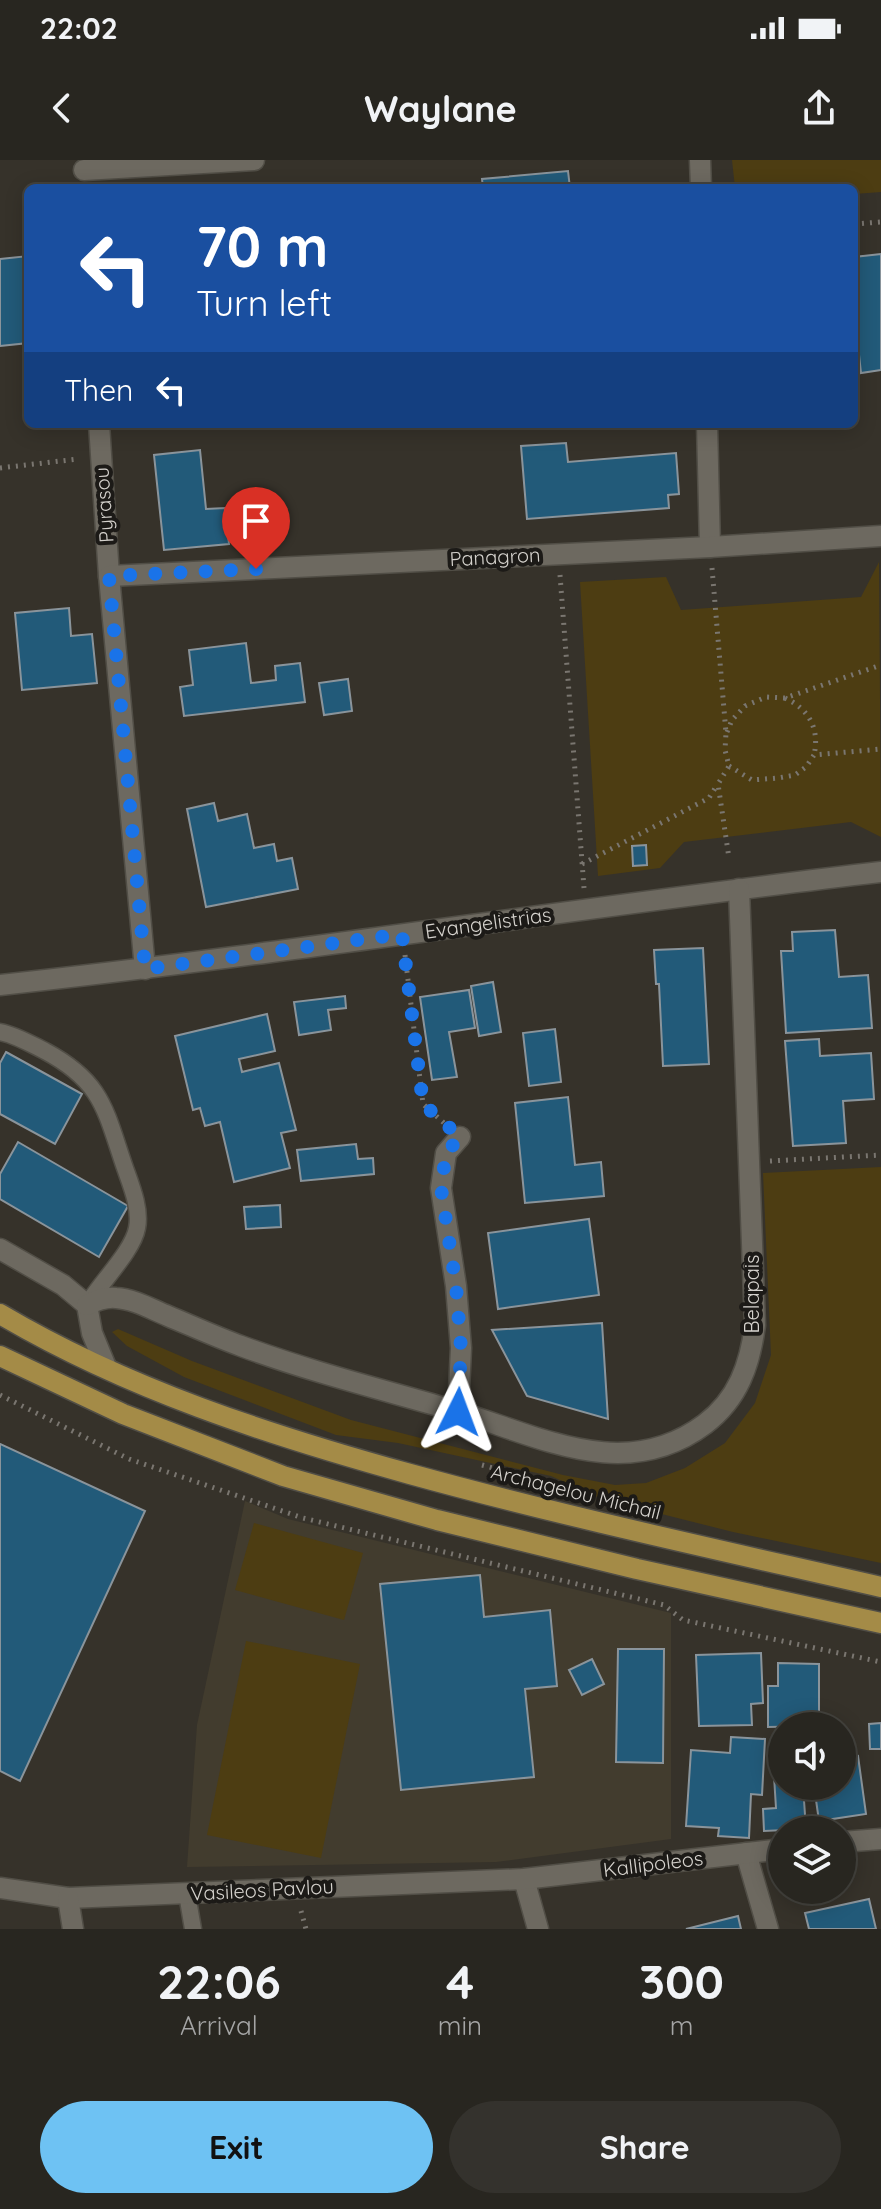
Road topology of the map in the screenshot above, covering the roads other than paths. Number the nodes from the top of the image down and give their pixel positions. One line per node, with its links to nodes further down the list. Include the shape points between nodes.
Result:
1 (254, 160): 3 (street)
2 (700, 160): 4 (street)
3 (84, 173)
4 (701, 184)
5 (99, 428): 9 (street, Pyrasou)
6 (707, 428): 8 (street)
7 (881, 536): 8 (street, Panagron)
8 (710, 547): 9 (street, Panagron)
9 (109, 576): 12 (street, Pyrasou)
10 (881, 872): 11 (street, Evangelistrias)
11 (739, 889): 12 (street, Evangelistrias); 21 (street, Belapais, via 755,1325 743,1381 720,1412 676,1442 628,1455 534,1438)
12 (145, 969): 13 (street, Evangelistrias)
13 (0, 985)
14 (0, 1032): 17 (lane, via 64,1061 93,1085 130,1183 138,1227)
15 (460, 1137): 21 (street, via 446,1153 441,1188 461,1348)
16 (0, 1249): 17 (street)
17 (87, 1305): 20 (street); 21 (street, Belapais, via 101,1298 133,1301 240,1346)
18 (0, 1314): 20 (main road, Archagelou Michail)
19 (0, 1356): 23 (main road, via 123,1414 283,1476 437,1520)
20 (106, 1367): 22 (main road, Archagelou Michail, via 304,1444 505,1500)
21 (458, 1412)
22 (881, 1587)
23 (881, 1623)
24 (881, 1839): 25 (street)
25 (856, 1841)
26 (768, 1851): 27 (street, Kallipoleos)
27 (746, 1853): 28 (street, Kallipoleos); 35 (street)
28 (524, 1879): 30 (street, Vasileos Pavlou); 34 (street)
29 (0, 1888): 31 (street, Vasileos Pavlou)
30 (187, 1894): 31 (street, Vasileos Pavlou); 33 (lane)
31 (68, 1898): 32 (street)
32 (73, 1929)
33 (193, 1929)
34 (538, 1929)
35 (768, 1929)

